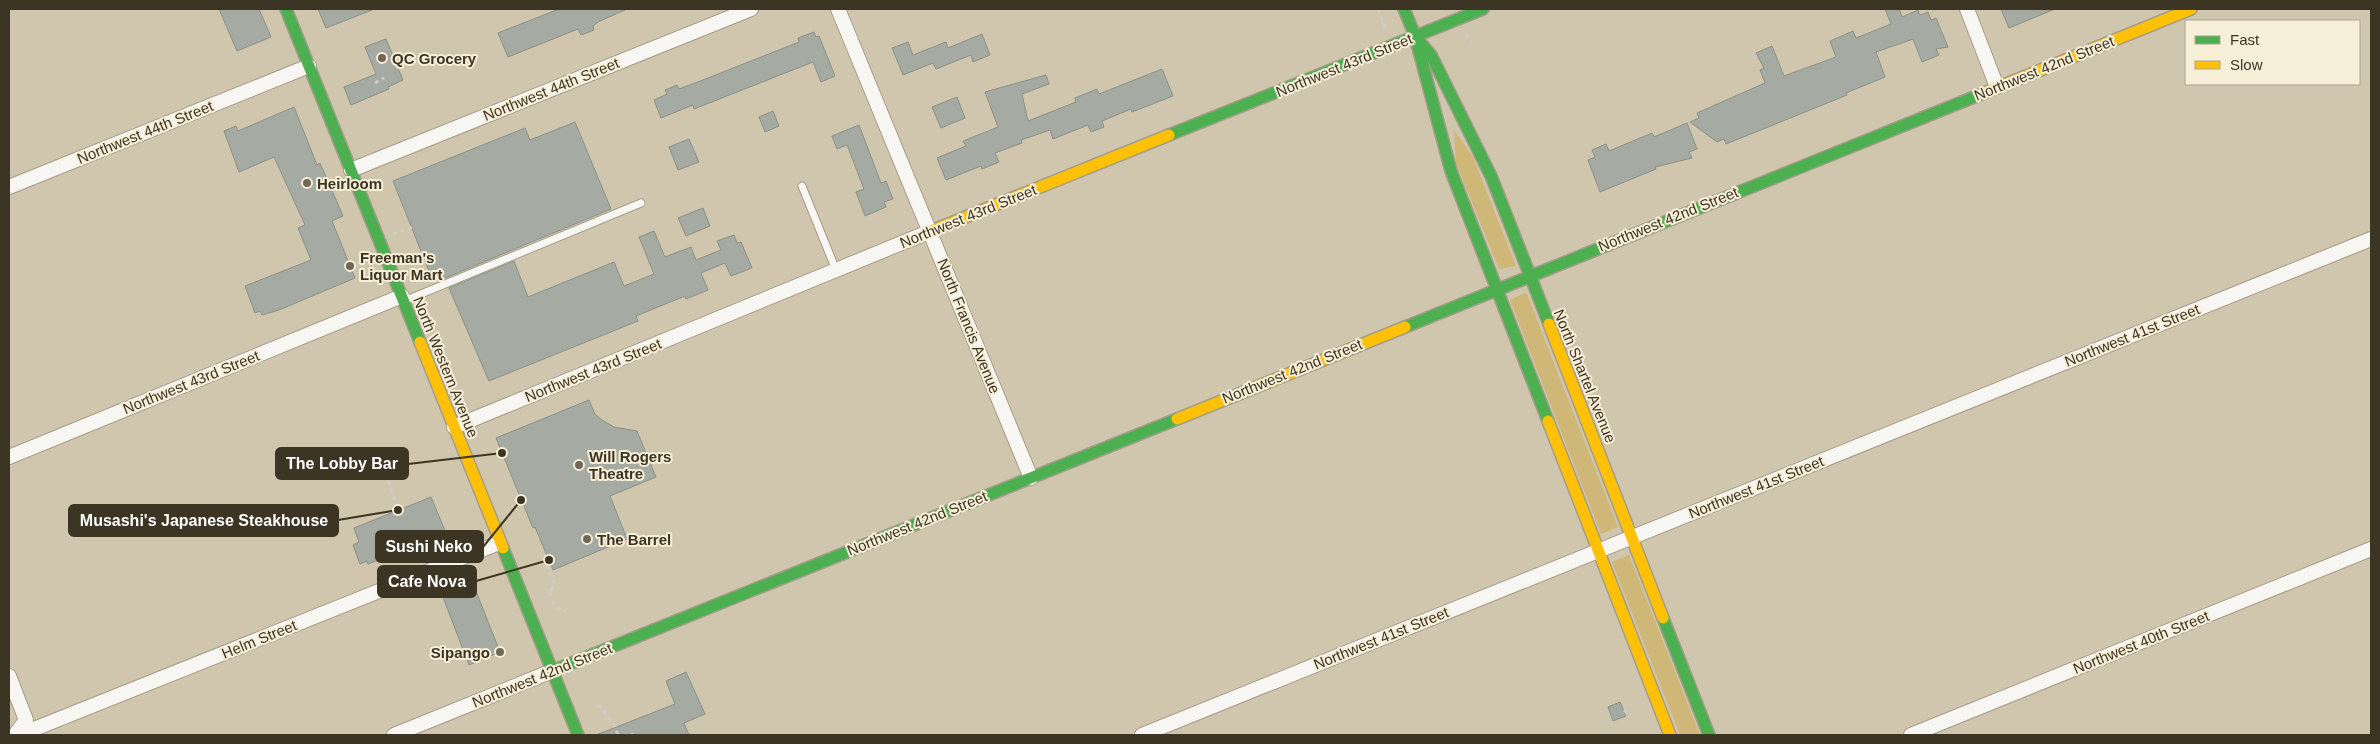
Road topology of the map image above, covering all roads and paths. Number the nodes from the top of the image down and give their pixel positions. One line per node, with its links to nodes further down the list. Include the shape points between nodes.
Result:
1 (286, 9): 11 (street, North Western Avenue)
2 (751, 9): 15 (street, Northwest 44th Street)
3 (838, 9): 19 (street, North Francis Avenue)
4 (1378, 9): 9 (path)
5 (1404, 9): 10 (street, North Shartel Avenue)
6 (1483, 9): 10 (street, Northwest 43rd Street)
7 (1967, 9): 14 (street)
8 (2191, 9): 14 (street, Northwest 42nd Street)
9 (1386, 31)
10 (1415, 36): 19 (street, Northwest 43rd Street); 22 (street, North Shartel Avenue, via 1431,55 1479,149); 23 (street, North Shartel Avenue, via 1450,171)
11 (309, 66): 15 (street, North Western Avenue); 17 (street, Northwest 44th Street)
12 (384, 78): 13 (path)
13 (375, 83)
14 (1997, 87): 22 (street, Northwest 42nd Street)
15 (350, 170): 24 (street, North Western Avenue)
16 (802, 186): 21 (lane)
17 (9, 187)
18 (641, 203): 24 (lane)
19 (931, 231): 21 (street, Northwest 43rd Street); 28 (street, North Francis Avenue)
20 (2371, 239): 30 (street, Northwest 41st Street)
21 (836, 270): 25 (street, Northwest 43rd Street)
22 (1529, 276): 23 (street, Northwest 42nd Street); 30 (street, North Shartel Avenue)
23 (1496, 289): 28 (street, Northwest 42nd Street); 33 (street, North Shartel Avenue)
24 (403, 298): 25 (street, North Western Avenue); 26 (street, Northwest 43rd Street)
25 (454, 427): 31 (street, North Western Avenue)
26 (9, 457)
27 (385, 474): 29 (path)
28 (1031, 478): 36 (street, Northwest 42nd Street)
29 (398, 510)
30 (1632, 537): 33 (street, Northwest 41st Street); 48 (street, North Shartel Avenue)
31 (500, 543): 36 (street, North Western Avenue); 42 (street, Helm Street)
32 (2371, 549): 49 (street, Northwest 40th Street)
33 (1599, 550): 46 (street, Northwest 41st Street); 47 (street, North Shartel Avenue)
34 (549, 560): 35 (path, via 545,562 555,584 549,593 555,606)
35 (564, 611)
36 (552, 671): 43 (street, Northwest 42nd Street); 44 (street, North Western Avenue)
37 (9, 676): 41 (street, via 26,720)
38 (598, 705): 45 (path, via 614,724)
39 (1624, 710): 40 (path)
40 (1630, 716)
41 (15, 735)
42 (19, 735)
43 (394, 735)
44 (578, 735)
45 (618, 735)
46 (1142, 735)
47 (1670, 735)
48 (1709, 735)
49 (1911, 735)

